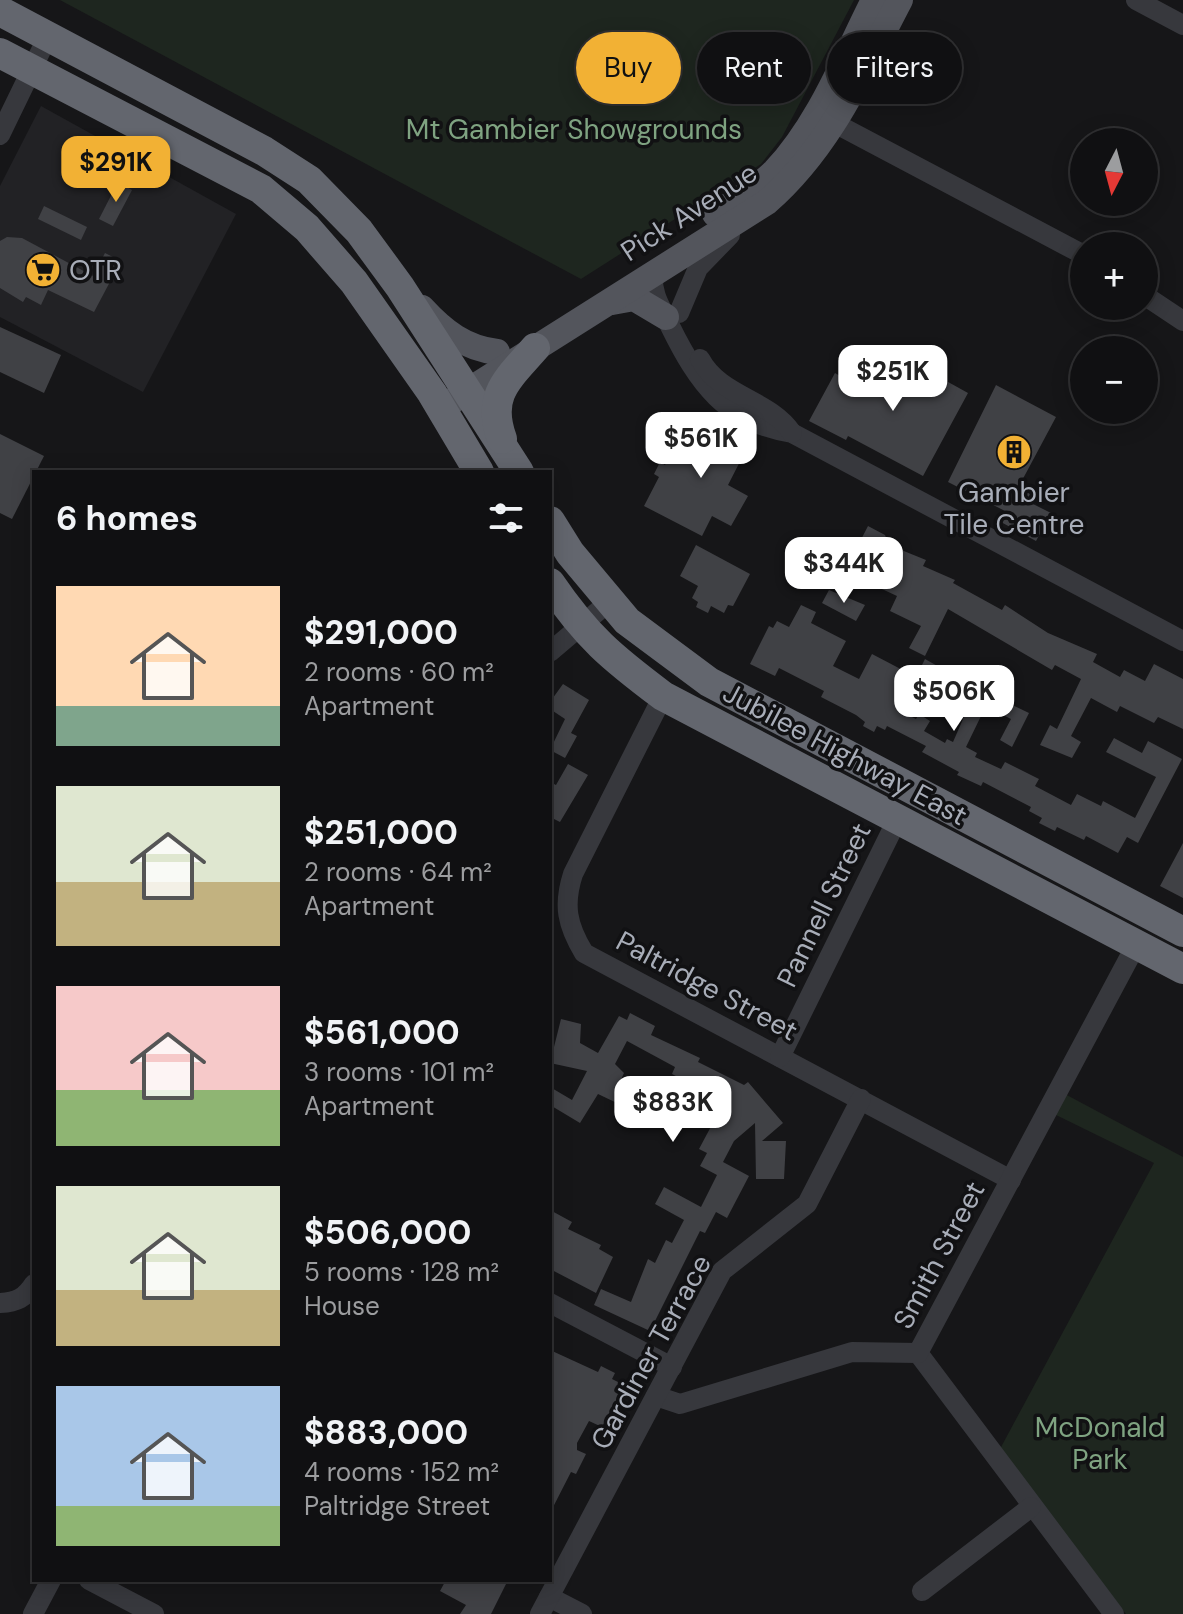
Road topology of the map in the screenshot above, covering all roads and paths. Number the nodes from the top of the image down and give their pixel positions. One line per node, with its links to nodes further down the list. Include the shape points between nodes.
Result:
1 (874, 0): 9 (main road, Pick Avenue)
2 (900, 0): 9 (main road, Pick Avenue)
3 (1136, 0): 5 (street)
4 (0, 11): 6 (highway)
5 (1183, 25)
6 (48, 36): 8 (street); 14 (highway, via 309,180 359,231)
7 (0, 53): 8 (highway)
8 (33, 70): 10 (street); 22 (highway, via 261,189 307,228 354,282)
9 (826, 118): 11 (main road, Pick Avenue, via 796,175); 12 (street); 13 (main road, Pick Avenue, via 767,178)
10 (0, 135)
11 (767, 202): 13 (main road, Pick Avenue); 17 (street, via 698,268)
12 (1070, 248)
13 (648, 267): 16 (main road, Pick Avenue); 17 (street, via 652,289); 20 (main road, Pick Avenue)
14 (404, 295): 20 (main road, via 441,329 475,349); 21 (highway)
15 (1158, 304): 18 (street)
16 (605, 305): 17 (main road, via 634,298); 19 (main road, Pick Avenue)
17 (672, 315): 29 (street, via 689,365 707,392 767,429 792,433)
18 (1183, 321)
19 (535, 348): 21 (main road, Pick Avenue); 23 (highway, via 502,386 493,409)
20 (497, 352): 21 (main road, Pick Avenue)
21 (463, 384): 22 (main road, Pick Avenue); 23 (highway)
22 (437, 401): 24 (highway)
23 (513, 462)
24 (478, 470)
25 (552, 524): 27 (highway, Jubilee Highway East)
26 (552, 586): 28 (highway, Jubilee Highway East)
27 (610, 601): 28 (street); 33 (highway, Jubilee Highway East, via 647,638 709,682)
28 (579, 625): 30 (street); 31 (highway, Jubilee Highway East, via 606,654)
29 (1183, 641)
30 (552, 650)
31 (663, 696): 32 (highway, Jubilee Highway East); 38 (street, Paltridge Street, via 573,874 567,916 584,953)
32 (897, 820): 34 (highway, Jubilee Highway East); 38 (street, Pannell Street)
33 (1025, 849): 34 (highway); 35 (highway, Jubilee Highway East)
34 (1010, 879): 36 (highway, Jubilee Highway East)
35 (1183, 932)
36 (1136, 945): 37 (highway, Jubilee Highway East); 40 (street, Smith Street)
37 (1183, 969)
38 (780, 1057): 39 (street, Paltridge Street)
39 (861, 1099): 40 (street, Paltridge Street); 45 (street, Gardiner Terrace, via 807,1204 722,1271)
40 (1011, 1180): 44 (street, Smith Street)
41 (32, 1287): 42 (street, via 14,1302)
42 (0, 1303)
43 (552, 1304): 45 (street)
44 (918, 1353): 46 (street, Smith Street, via 852,1352 680,1404); 47 (street)
45 (672, 1367): 46 (street, Gardiner Terrace)
46 (656, 1396): 51 (street, Gardiner Terrace)
47 (1031, 1507): 50 (street); 55 (street)
48 (50, 1582): 52 (street)
49 (93, 1582): 53 (street)
50 (922, 1591)
51 (545, 1605): 54 (street)
52 (33, 1614)
53 (154, 1614)
54 (582, 1614)
55 (1114, 1614)

